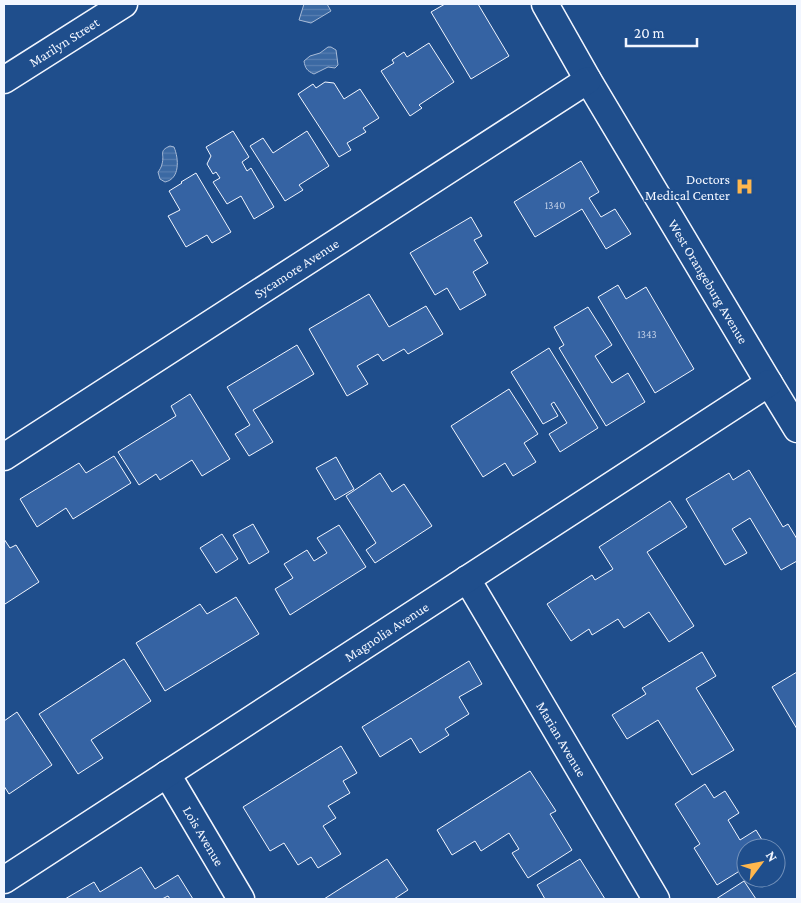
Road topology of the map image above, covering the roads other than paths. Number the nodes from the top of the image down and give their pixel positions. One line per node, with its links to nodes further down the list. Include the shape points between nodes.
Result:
1 (124, 4): 3 (street, Marilyn Street)
2 (545, 4): 4 (street, West Orangeburg Avenue)
3 (4, 80)
4 (588, 80): 5 (street, West Orangeburg Avenue); 7 (street, Sycamore Avenue)
5 (768, 383): 6 (street, West Orangeburg Avenue); 8 (street, Magnolia Avenue)
6 (797, 429)
7 (4, 457)
8 (467, 579): 9 (street, Magnolia Avenue); 12 (street, Marian Avenue)
9 (167, 774): 10 (street, Magnolia Avenue); 11 (street, Lois Avenue)
10 (4, 880)
11 (241, 899)
12 (656, 899)

